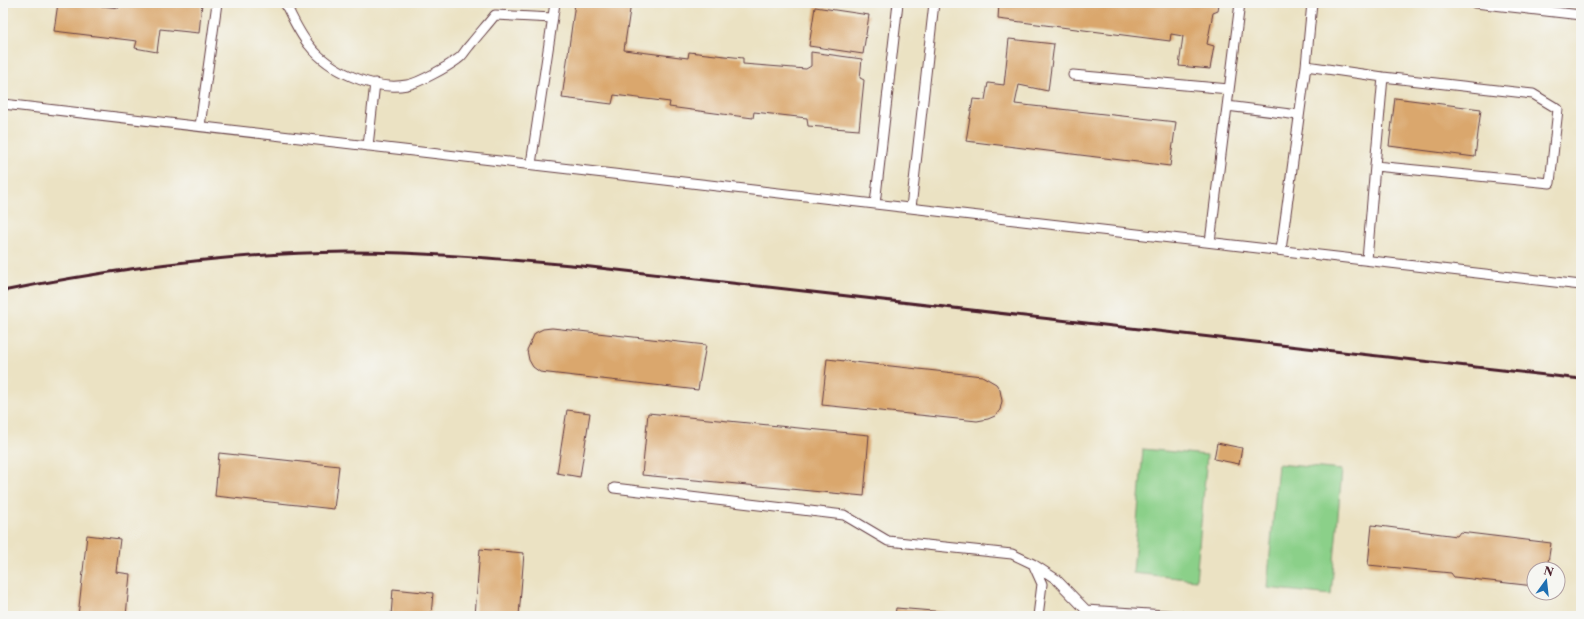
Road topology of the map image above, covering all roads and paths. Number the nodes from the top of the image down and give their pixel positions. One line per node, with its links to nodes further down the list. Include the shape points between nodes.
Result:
1 (217, 3): 19 (lane)
2 (285, 3): 14 (lane, via 309,46 326,62 348,74)
3 (555, 3): 10 (lane)
4 (898, 3): 23 (lane)
5 (934, 3): 24 (lane)
6 (1240, 3): 15 (lane)
7 (1312, 3): 11 (lane)
8 (1475, 3): 9 (lane)
9 (1581, 15)
10 (553, 18): 14 (lane, via 496,15 459,58 420,82 388,86); 21 (lane)
11 (1306, 66): 13 (lane); 18 (lane)
12 (1073, 75): 15 (lane)
13 (1383, 77): 22 (lane); 22 (lane, via 1533,94 1558,109 1550,183)
14 (375, 83): 20 (lane)
15 (1230, 89): 17 (lane)
16 (3, 104): 19 (lane)
17 (1228, 106): 18 (lane); 25 (lane)
18 (1298, 115): 26 (lane)
19 (200, 126): 20 (lane)
20 (368, 146): 21 (lane)
21 (531, 164): 23 (lane)
22 (1375, 166): 27 (lane)
23 (875, 204): 24 (lane)
24 (911, 208): 25 (lane)
25 (1210, 242): 26 (lane)
26 (1281, 250): 27 (lane)
27 (1367, 260): 28 (lane)
28 (1581, 285)
29 (614, 488): 30 (lane, via 844,515 888,541 1012,554)
30 (1033, 564): 31 (lane, via 1042,584); 32 (lane, via 1056,580 1086,610)
31 (1038, 616)
32 (1180, 616)

